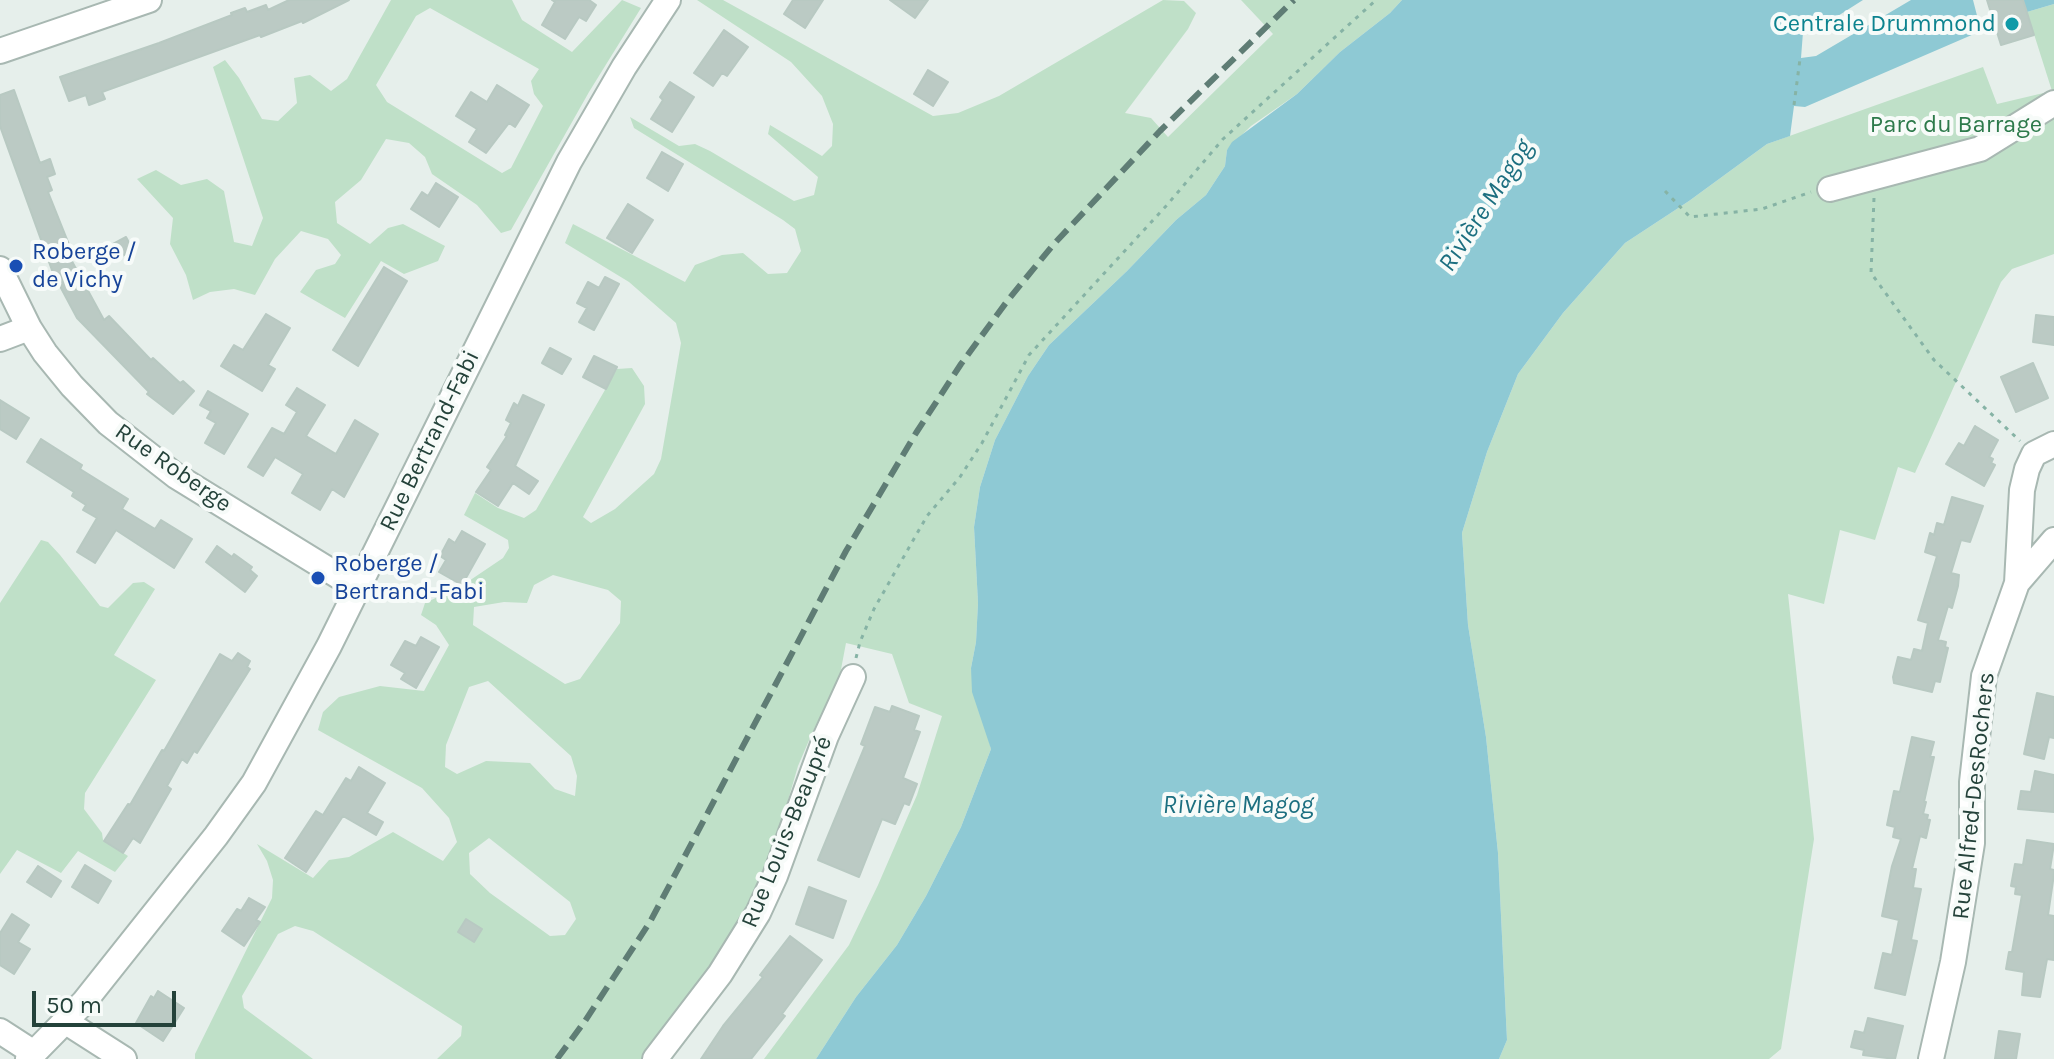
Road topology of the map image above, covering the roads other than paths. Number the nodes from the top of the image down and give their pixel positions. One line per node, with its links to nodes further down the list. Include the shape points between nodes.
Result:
1 (149, 0): 3 (street)
2 (668, 0): 12 (street, Rue Bertrand-Fabi, via 562,175)
3 (0, 51)
4 (2054, 103): 5 (street, via 1980,149)
5 (1830, 189)
6 (0, 269): 7 (street, Rue Roberge)
7 (29, 328): 8 (street); 12 (street, Rue Roberge, via 72,386 140,450)
8 (0, 339)
9 (2044, 449): 11 (street, Rue Alfred-DesRochers, via 2027,469 2022,490)
10 (2054, 540): 11 (street, Rue Alfred-DesRochers)
11 (2017, 583): 19 (street, Rue Alfred-DesRochers, via 1984,676 1972,782 1972,843)
12 (358, 588): 14 (street, Rue Bertrand-Fabi, via 254,783)
13 (853, 677): 18 (street, Rue Louis-Beaupré, via 758,913 720,974)
14 (66, 1022): 16 (street, Rue Bertrand-Fabi); 17 (street)
15 (0, 1031): 16 (street)
16 (31, 1056)
17 (124, 1059)
18 (655, 1059)
19 (1931, 1059)

